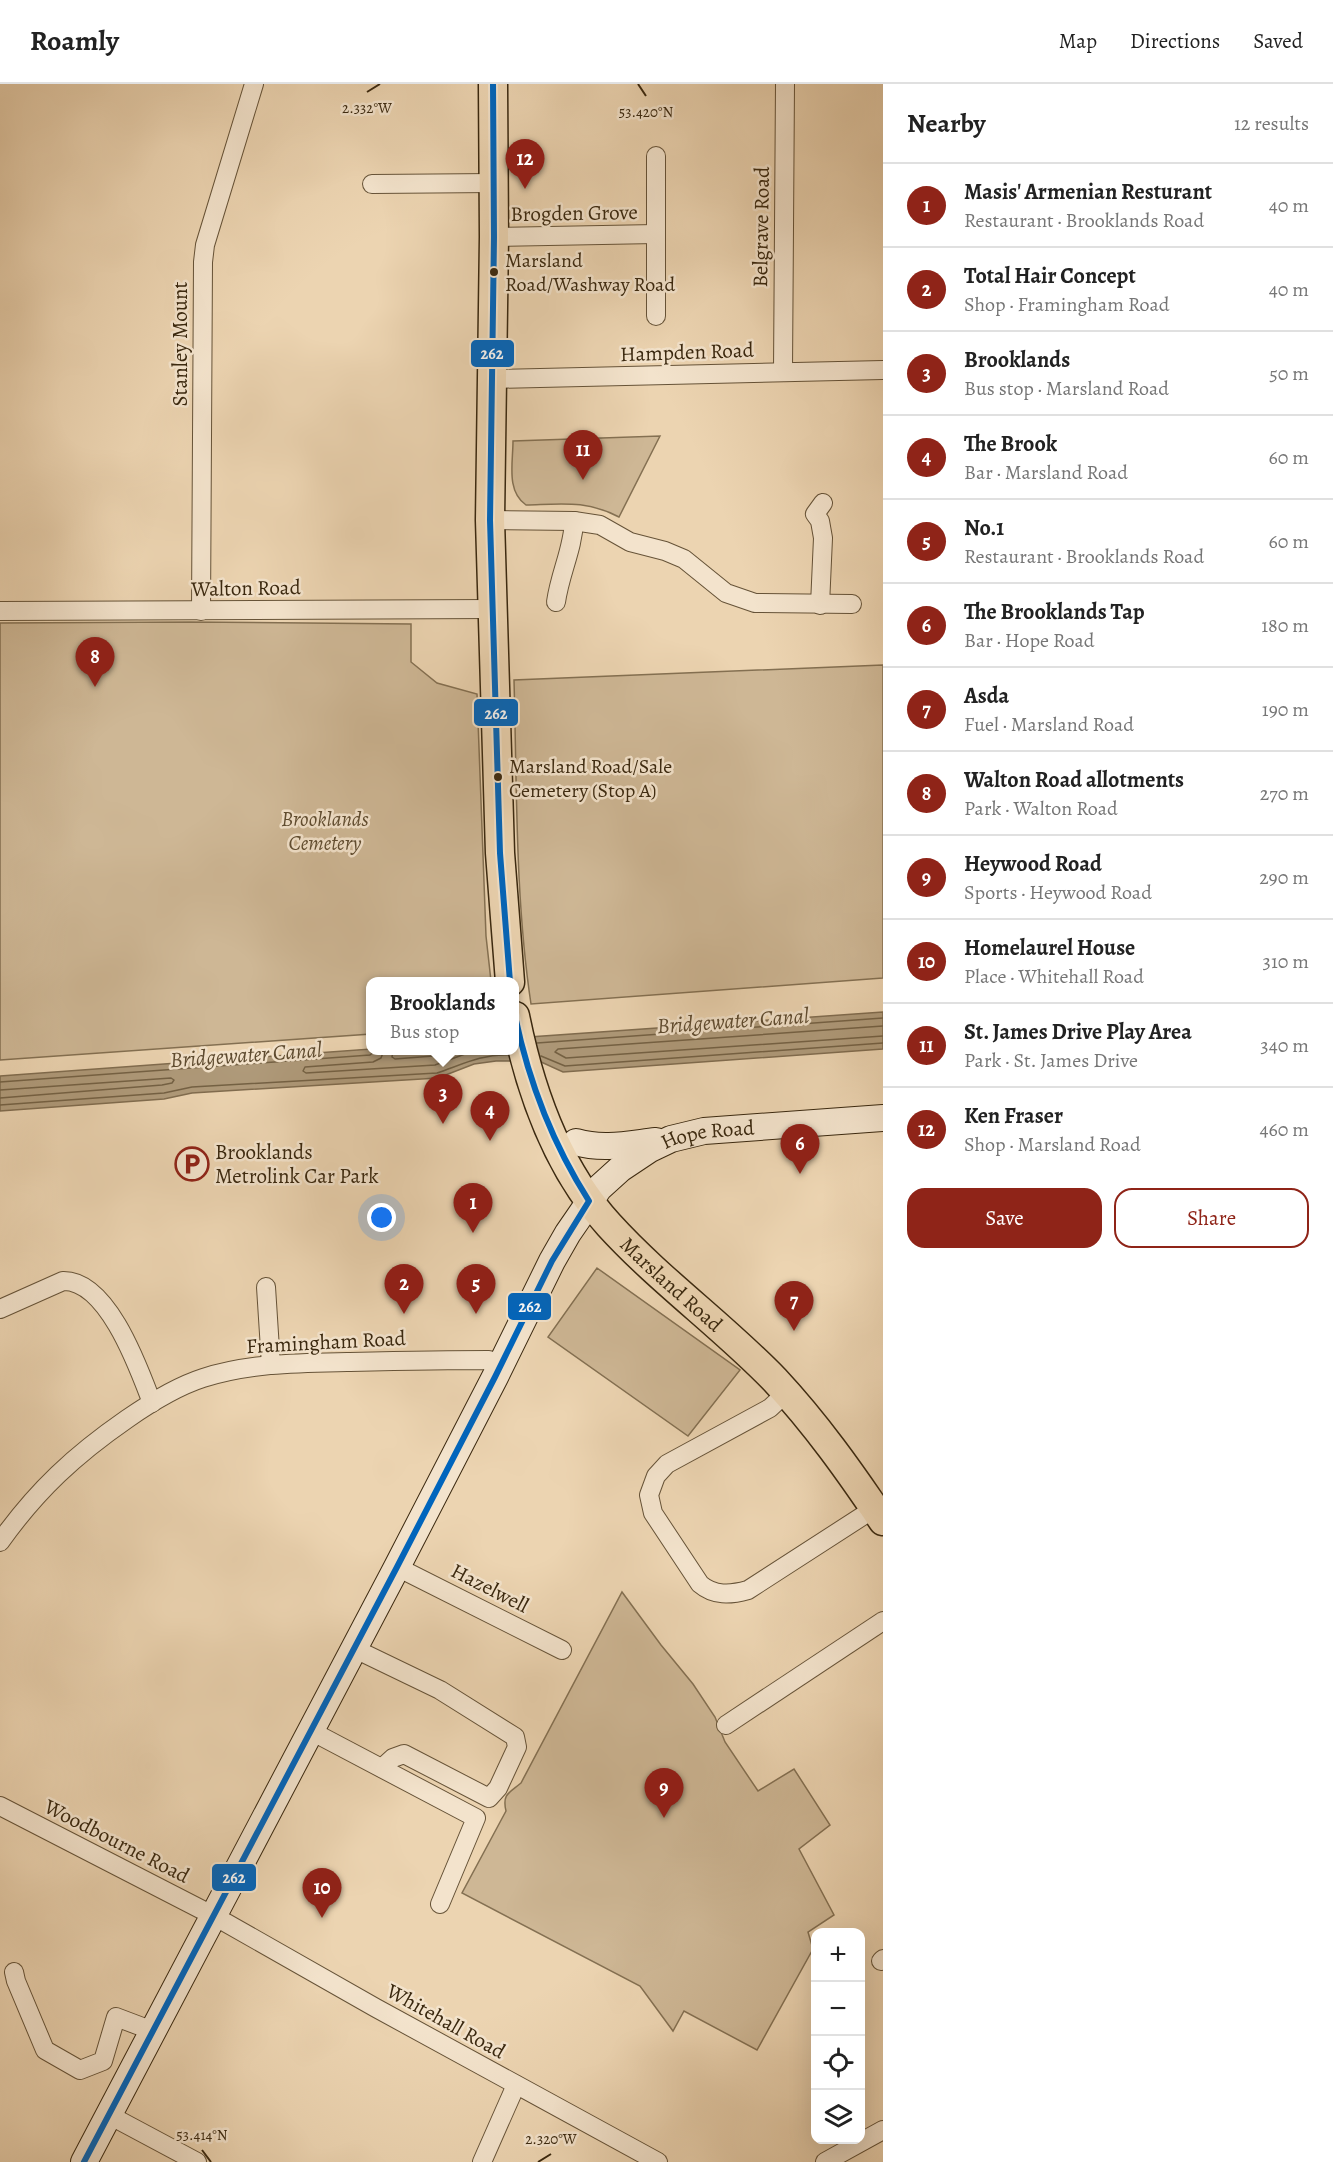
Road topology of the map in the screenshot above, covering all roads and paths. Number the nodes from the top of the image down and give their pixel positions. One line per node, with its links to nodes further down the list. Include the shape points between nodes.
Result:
1 (254, 84): 21 (street, Stanley Mount, via 203,262)
2 (492, 84): 5 (main road)
3 (785, 84): 11 (street, Belgrave Road)
4 (656, 156): 7 (street)
5 (494, 183): 6 (street); 8 (main road)
6 (372, 184)
7 (656, 234): 8 (street, Brogden Grove); 9 (street)
8 (494, 237): 12 (main road)
9 (656, 316)
10 (883, 370): 11 (street, Hampden Road)
11 (783, 371): 12 (street, Hampden Road)
12 (492, 379): 14 (main road)
13 (813, 511): 18 (street, via 823,538)
14 (490, 520): 15 (street); 19 (main road)
15 (574, 521): 16 (street, via 573,539); 18 (street, via 600,525 630,542 684,559 726,593 741,599)
16 (554, 604)
17 (852, 604): 18 (street)
18 (820, 605)
19 (492, 609): 21 (street, Walton Road); 22 (main road, via 500,841)
20 (0, 611): 21 (street, Walton Road)
21 (201, 611)
22 (510, 977)
23 (519, 1035): 25 (main road, Marsland Road)
24 (883, 1118): 26 (street, Hope Road, via 704,1131)
25 (549, 1130): 27 (main road); 28 (main road, Marsland Road)
26 (671, 1139): 27 (street, via 608,1147); 28 (street, Hope Road, via 620,1169)
27 (576, 1142)
28 (589, 1201): 31 (street, Hope Road, via 552,1261); 33 (main road, Marsland Road, via 629,1246)
29 (266, 1287): 32 (street)
30 (0, 1309): 34 (street, via 63,1281 86,1290 119,1327)
31 (501, 1364): 32 (street, Framingham Road, via 489,1360 403,1359); 37 (street, Hope Road)
32 (271, 1365): 34 (street, Framingham Road, via 201,1378)
33 (786, 1393): 35 (main road, Marsland Road, via 840,1458); 35 (street, via 770,1408 668,1464 656,1476 650,1495 653,1513 700,1584 707,1590 729,1595 748,1590)
34 (152, 1403): 36 (street, Framingham Road, via 78,1456 33,1498)
35 (879, 1515)
36 (0, 1542)
37 (398, 1567): 39 (street, Hope Road); 40 (street, Hazelwell)
38 (883, 1621): 41 (street)
39 (355, 1648): 42 (street, Hope Road); 43 (street, via 440,1690 515,1737 517,1747 498,1788 489,1798 404,1754)
40 (562, 1650)
41 (726, 1725)
42 (311, 1731): 43 (street); 46 (street, Hope Road)
43 (381, 1768): 45 (street, via 476,1818)
44 (0, 1806): 46 (street, Woodbourne Road)
45 (440, 1904)
46 (214, 1916): 48 (street, Hope Road); 49 (street, Whitehall Road)
47 (14, 1972): 48 (street, via 45,2050 80,2070 104,2061 116,2017)
48 (153, 2031): 50 (street, Hope Road)
49 (516, 2085): 54 (street); 55 (street, Whitehall Road)
50 (109, 2115): 52 (street, Hope Road); 53 (street)
51 (883, 2130): 56 (street)
52 (84, 2162)
53 (197, 2162)
54 (482, 2162)
55 (658, 2162)
56 (825, 2162)

